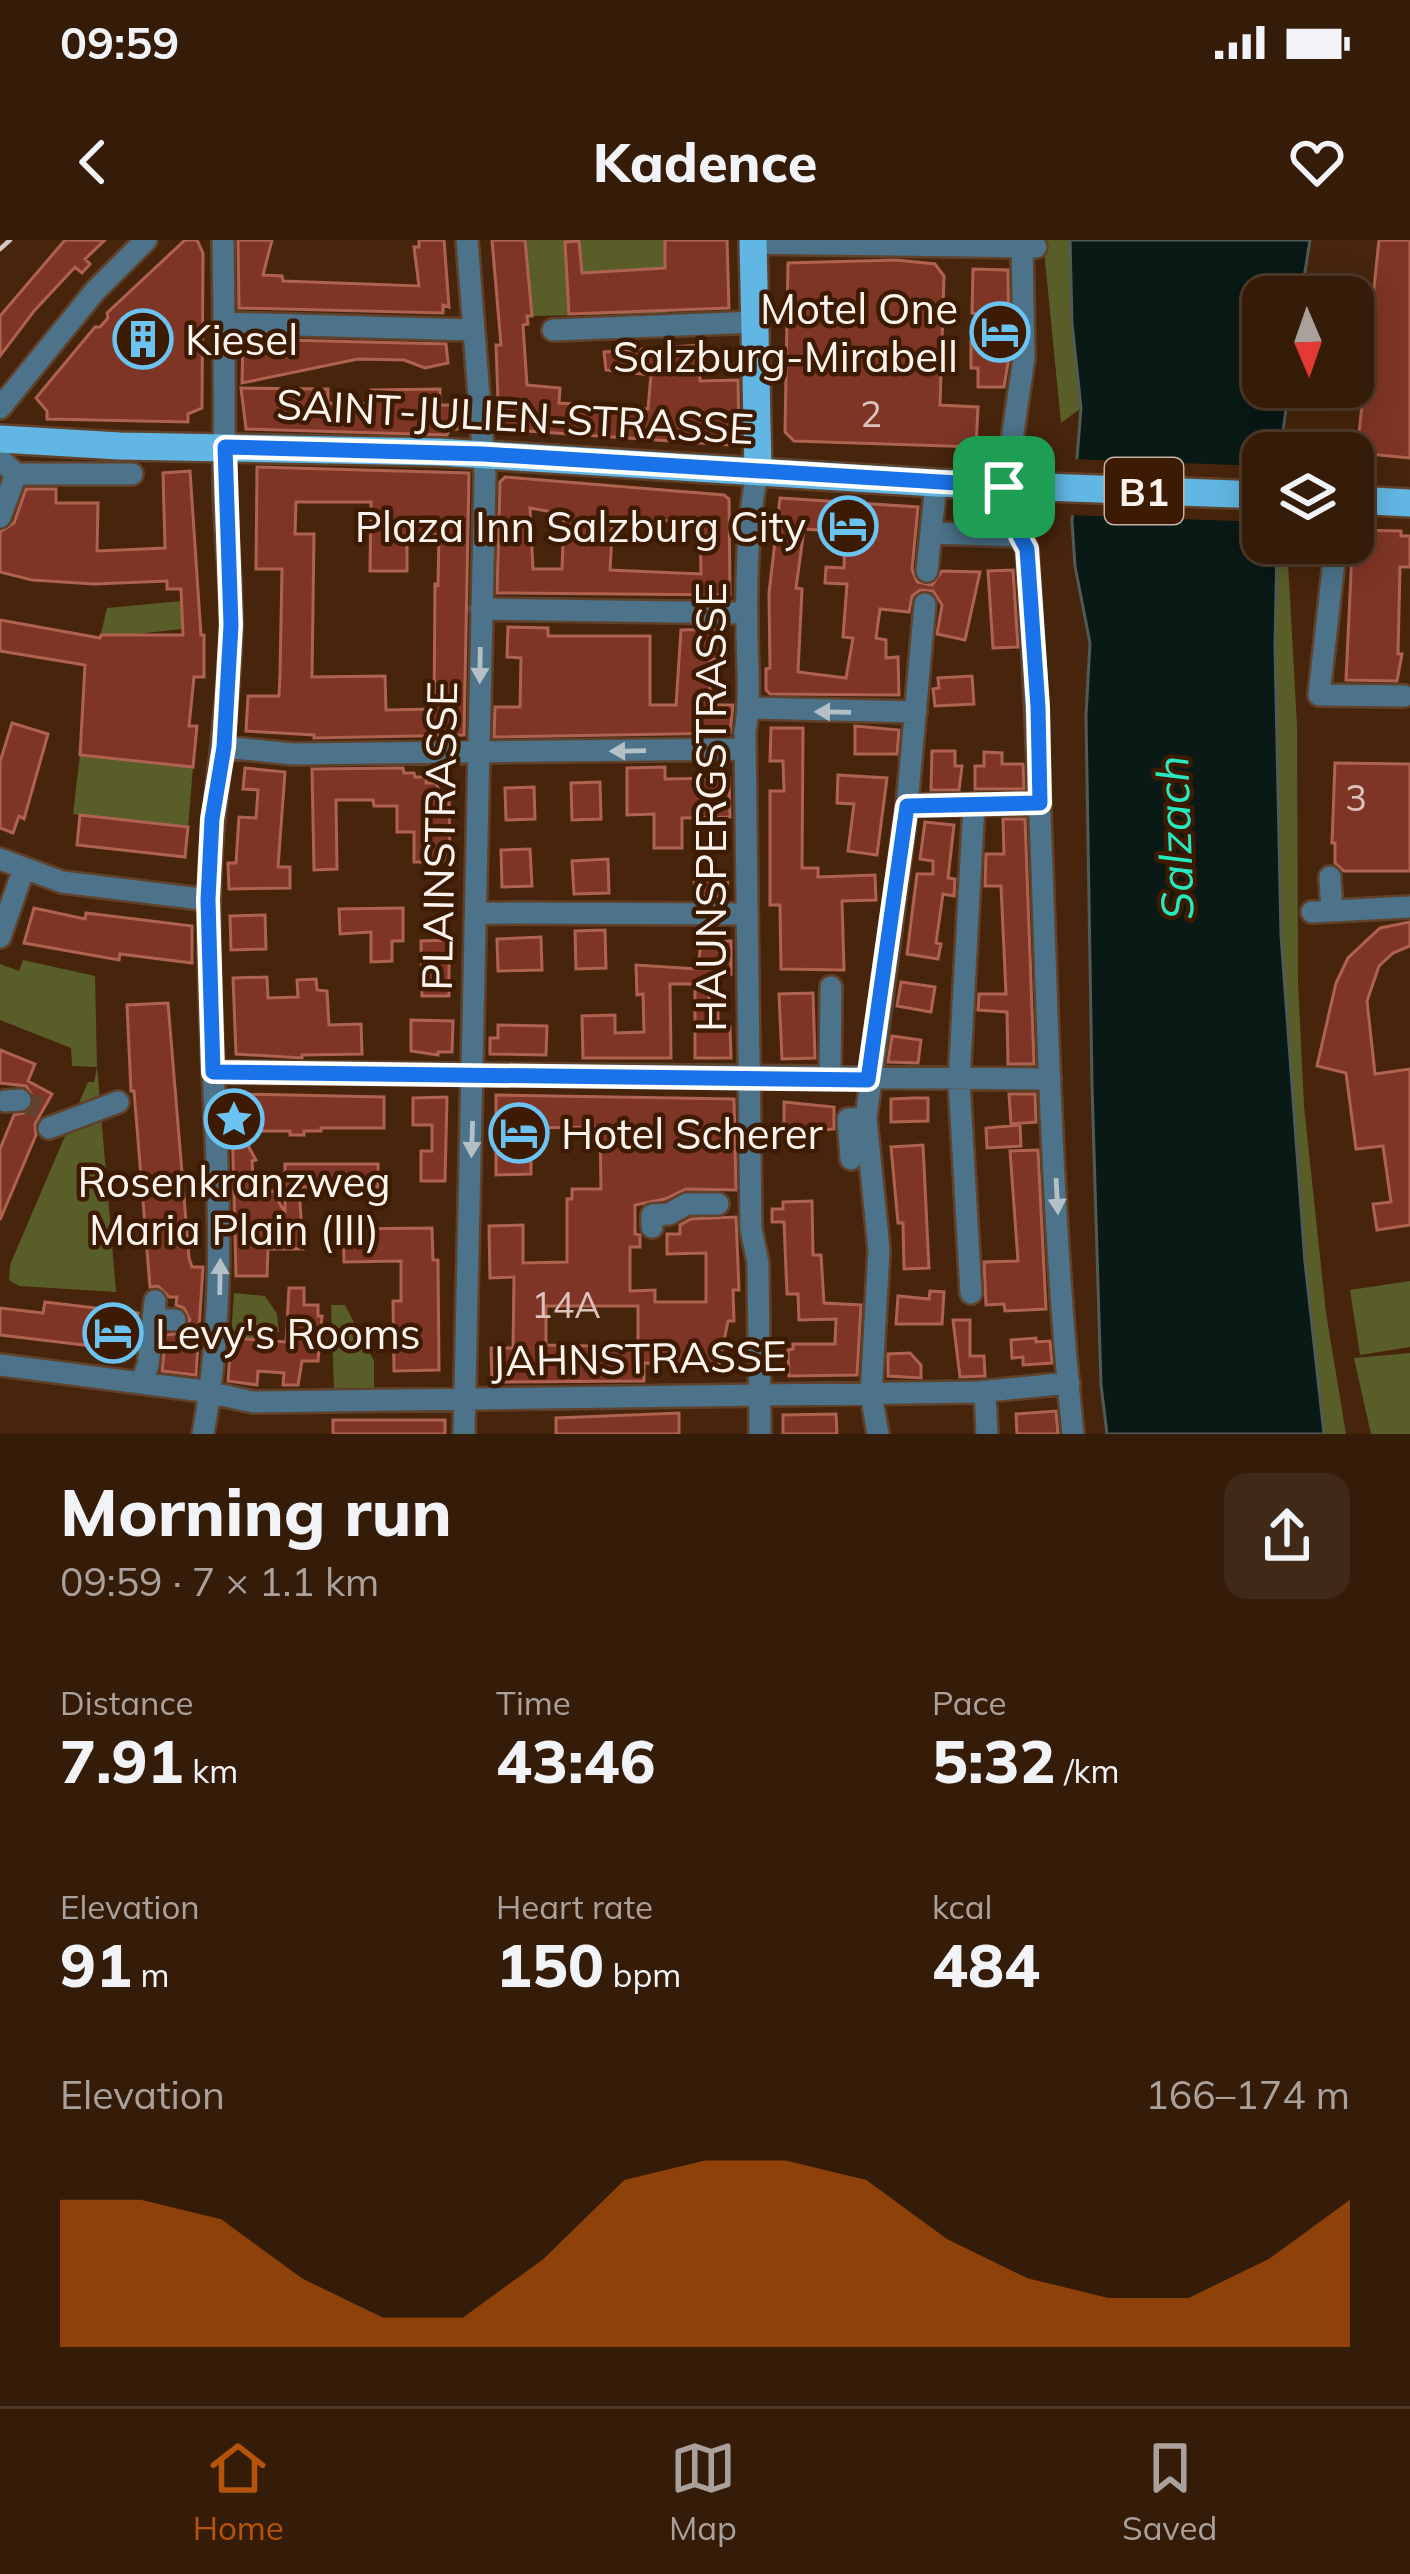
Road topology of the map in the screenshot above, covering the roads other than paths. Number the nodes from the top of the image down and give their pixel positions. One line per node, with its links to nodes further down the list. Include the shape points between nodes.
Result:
1 (146, 240): 6 (street)
2 (223, 240): 9 (street)
3 (466, 240): 10 (street, PLAINSTRASSE)
4 (753, 241): 5 (street); 8 (main road)
5 (1027, 244): 20 (street)
6 (129, 257): 7 (street); 12 (street)
7 (144, 279)
8 (758, 322): 11 (street); 17 (main road)
9 (224, 323): 10 (street); 14 (street)
10 (473, 330): 15 (street, PLAINSTRASSE)
11 (553, 330)
12 (0, 408)
13 (0, 440): 14 (main road, SAINT-JULIEN-STRASSE / B1)
14 (225, 447): 15 (main road, SAINT-JULIEN-STRASSE / B1); 35 (street, via 231,625)
15 (497, 454): 17 (main road, SAINT-JULIEN-STRASSE / B1); 30 (street, PLAINSTRASSE)
16 (8, 467): 18 (street); 24 (street)
17 (758, 469): 19 (main road, SAINT-JULIEN-STRASSE / B1); 31 (street, HAUNSPERGSTRASSE)
18 (132, 474)
19 (936, 483): 20 (main road, SAINT-JULIEN-STRASSE / B1); 25 (street)
20 (1018, 487): 21 (main road, B1); 26 (street)
21 (1242, 495)
22 (1374, 501): 23 (main road)
23 (1410, 503)
24 (0, 517)
25 (931, 533): 26 (street); 28 (street)
26 (1020, 536): 38 (street, via 1027,549)
27 (1333, 564): 32 (street, via 1319,695)
28 (927, 571)
29 (925, 604): 34 (street)
30 (482, 609): 31 (street); 37 (street, PLAINSTRASSE, one-way to 37)
31 (747, 613): 33 (street, HAUNSPERGSTRASSE)
32 (1404, 696)
33 (749, 708): 34 (street, one-way to 33); 36 (street, HAUNSPERGSTRASSE); 53 (street, via 758,732)
34 (916, 712): 40 (street)
35 (224, 747): 37 (street); 44 (street)
36 (745, 749): 37 (street, one-way to 37); 47 (street, HAUNSPERGSTRASSE)
37 (478, 753): 46 (street, PLAINSTRASSE, via 469,873)
38 (1040, 803): 39 (street); 54 (street)
39 (974, 804): 40 (street); 56 (street)
40 (907, 806): 55 (street)
41 (0, 860): 42 (street)
42 (25, 868): 44 (street, via 62,882); 48 (street)
43 (1330, 877): 45 (street, via 1322,912)
44 (208, 900): 50 (street)
45 (1410, 907)
46 (476, 913): 47 (street); 51 (street, PLAINSTRASSE)
47 (748, 914): 53 (street, HAUNSPERGSTRASSE)
48 (0, 937)
49 (831, 987): 52 (street)
50 (213, 1072): 51 (street); 69 (street, one-way to 50, via 221,1278)
51 (475, 1076): 53 (street); 72 (street, PLAINSTRASSE, one-way to 72)
52 (830, 1078): 53 (street); 55 (street)
53 (756, 1079): 70 (street, HAUNSPERGSTRASSE)
54 (1050, 1079): 56 (street); 67 (street, one-way to 67)
55 (868, 1080): 56 (street); 59 (street)
56 (959, 1081): 63 (street)
57 (118, 1102): 58 (street)
58 (50, 1118)
59 (866, 1118): 60 (street, via 848,1119); 71 (street, via 880,1266)
60 (851, 1159)
61 (718, 1204): 62 (street, via 652,1215)
62 (652, 1227)
63 (971, 1293)
64 (161, 1314): 66 (street)
65 (0, 1365): 66 (street, JAHNSTRASSE)
66 (141, 1383): 69 (street, JAHNSTRASSE)
67 (1069, 1383): 68 (street, JAHNSTRASSE); 78 (street)
68 (985, 1392): 71 (street, JAHNSTRASSE); 77 (street)
69 (211, 1394): 72 (street, JAHNSTRASSE, via 253,1402); 73 (street)
70 (758, 1394): 71 (street, JAHNSTRASSE); 72 (street, JAHNSTRASSE); 75 (street, HAUNSPERGSTRASSE)
71 (871, 1394): 76 (street)
72 (464, 1400): 74 (street, PLAINSTRASSE)
73 (203, 1434)
74 (464, 1434)
75 (760, 1434)
76 (878, 1434)
77 (987, 1434)
78 (1073, 1434)

